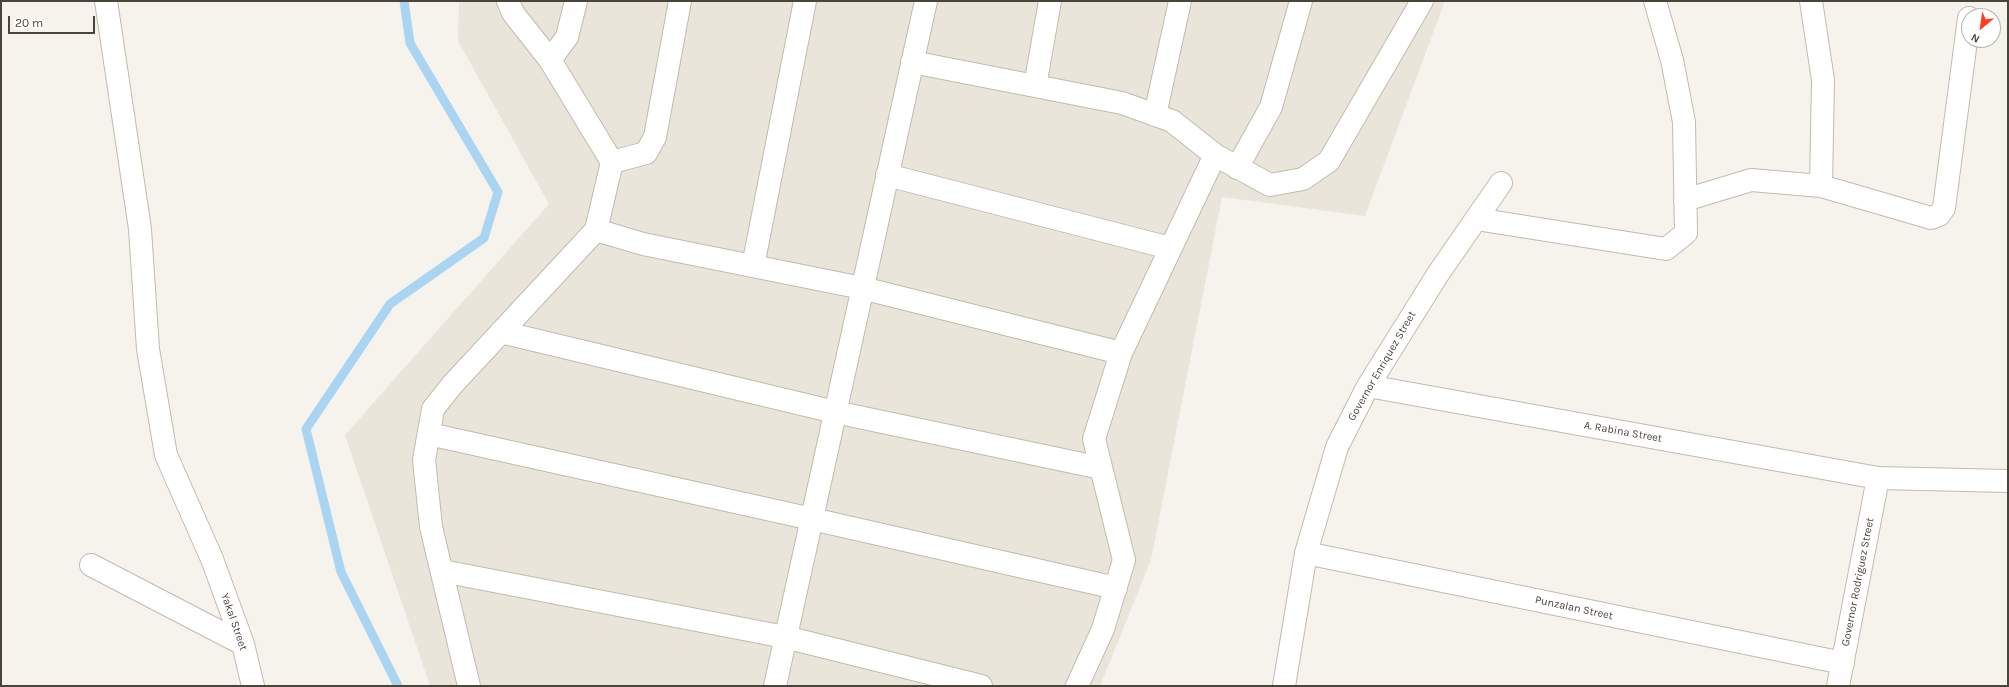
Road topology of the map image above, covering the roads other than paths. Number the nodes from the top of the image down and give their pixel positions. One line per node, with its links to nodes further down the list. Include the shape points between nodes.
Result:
1 (106, 1): 44 (street, Yakal Street, via 140,229 148,350 166,455 212,559)
2 (508, 1): 14 (street, via 513,13)
3 (576, 1): 14 (street, via 567,37)
4 (680, 1): 19 (street, via 655,137 646,153)
5 (805, 1): 28 (street)
6 (926, 1): 15 (street)
7 (1050, 1): 16 (street)
8 (1180, 1): 17 (street)
9 (1300, 1): 20 (street, via 1271,108)
10 (1422, 1): 20 (street, via 1329,161 1303,179 1270,185)
11 (1655, 1): 24 (street, via 1672,60 1684,122)
12 (1811, 1): 23 (street, via 1823,80)
13 (1965, 48): 23 (street, via 1944,208 1939,215 1931,218)
14 (550, 60): 19 (street)
15 (912, 62): 16 (street); 21 (street)
16 (1035, 86): 17 (street, via 1122,103)
17 (1155, 115): 18 (street, via 1172,121)
18 (1215, 154): 20 (street); 27 (street)
19 (612, 162): 26 (street)
20 (1237, 168)
21 (887, 175): 27 (street); 29 (street)
22 (1501, 183): 25 (street, Governor Enriquez Street)
23 (1821, 186): 24 (street, via 1751,180)
24 (1685, 200): 25 (street, via 1686,233 1666,249)
25 (1476, 219): 32 (street, Governor Enriquez Street, via 1438,274)
26 (596, 230): 28 (street, via 643,244); 30 (street)
27 (1170, 248): 31 (street)
28 (752, 266): 29 (street)
29 (862, 288): 31 (street); 33 (street)
30 (501, 332): 33 (street); 34 (street, via 433,409)
31 (1121, 352): 35 (street, via 1094,439)
32 (1368, 386): 36 (street, A. Rabina Street); 39 (street, Governor Enriquez Street, via 1336,447)
33 (835, 412): 35 (street); 38 (street)
34 (429, 434): 38 (street); 41 (street, via 424,460 431,527)
35 (1101, 468): 42 (street, via 1124,560)
36 (1878, 478): 37 (street, A. Rabina Street); 45 (street, Governor Rodriguez Street)
37 (2008, 482)
38 (812, 519): 42 (street); 43 (street)
39 (1306, 553): 45 (street, Punzalan Street); 51 (street, Governor Enriquez Street)
40 (91, 565): 44 (street)
41 (442, 571): 43 (street); 47 (street)
42 (1116, 588): 50 (street, via 1103,629)
43 (786, 637): 48 (street); 49 (street)
44 (243, 644): 46 (street, Yakal Street)
45 (1843, 663): 52 (street, Governor Rodriguez Street)
46 (253, 686)
47 (469, 686)
48 (775, 686)
49 (981, 686)
50 (1077, 686)
51 (1284, 686)
52 (1838, 686)

